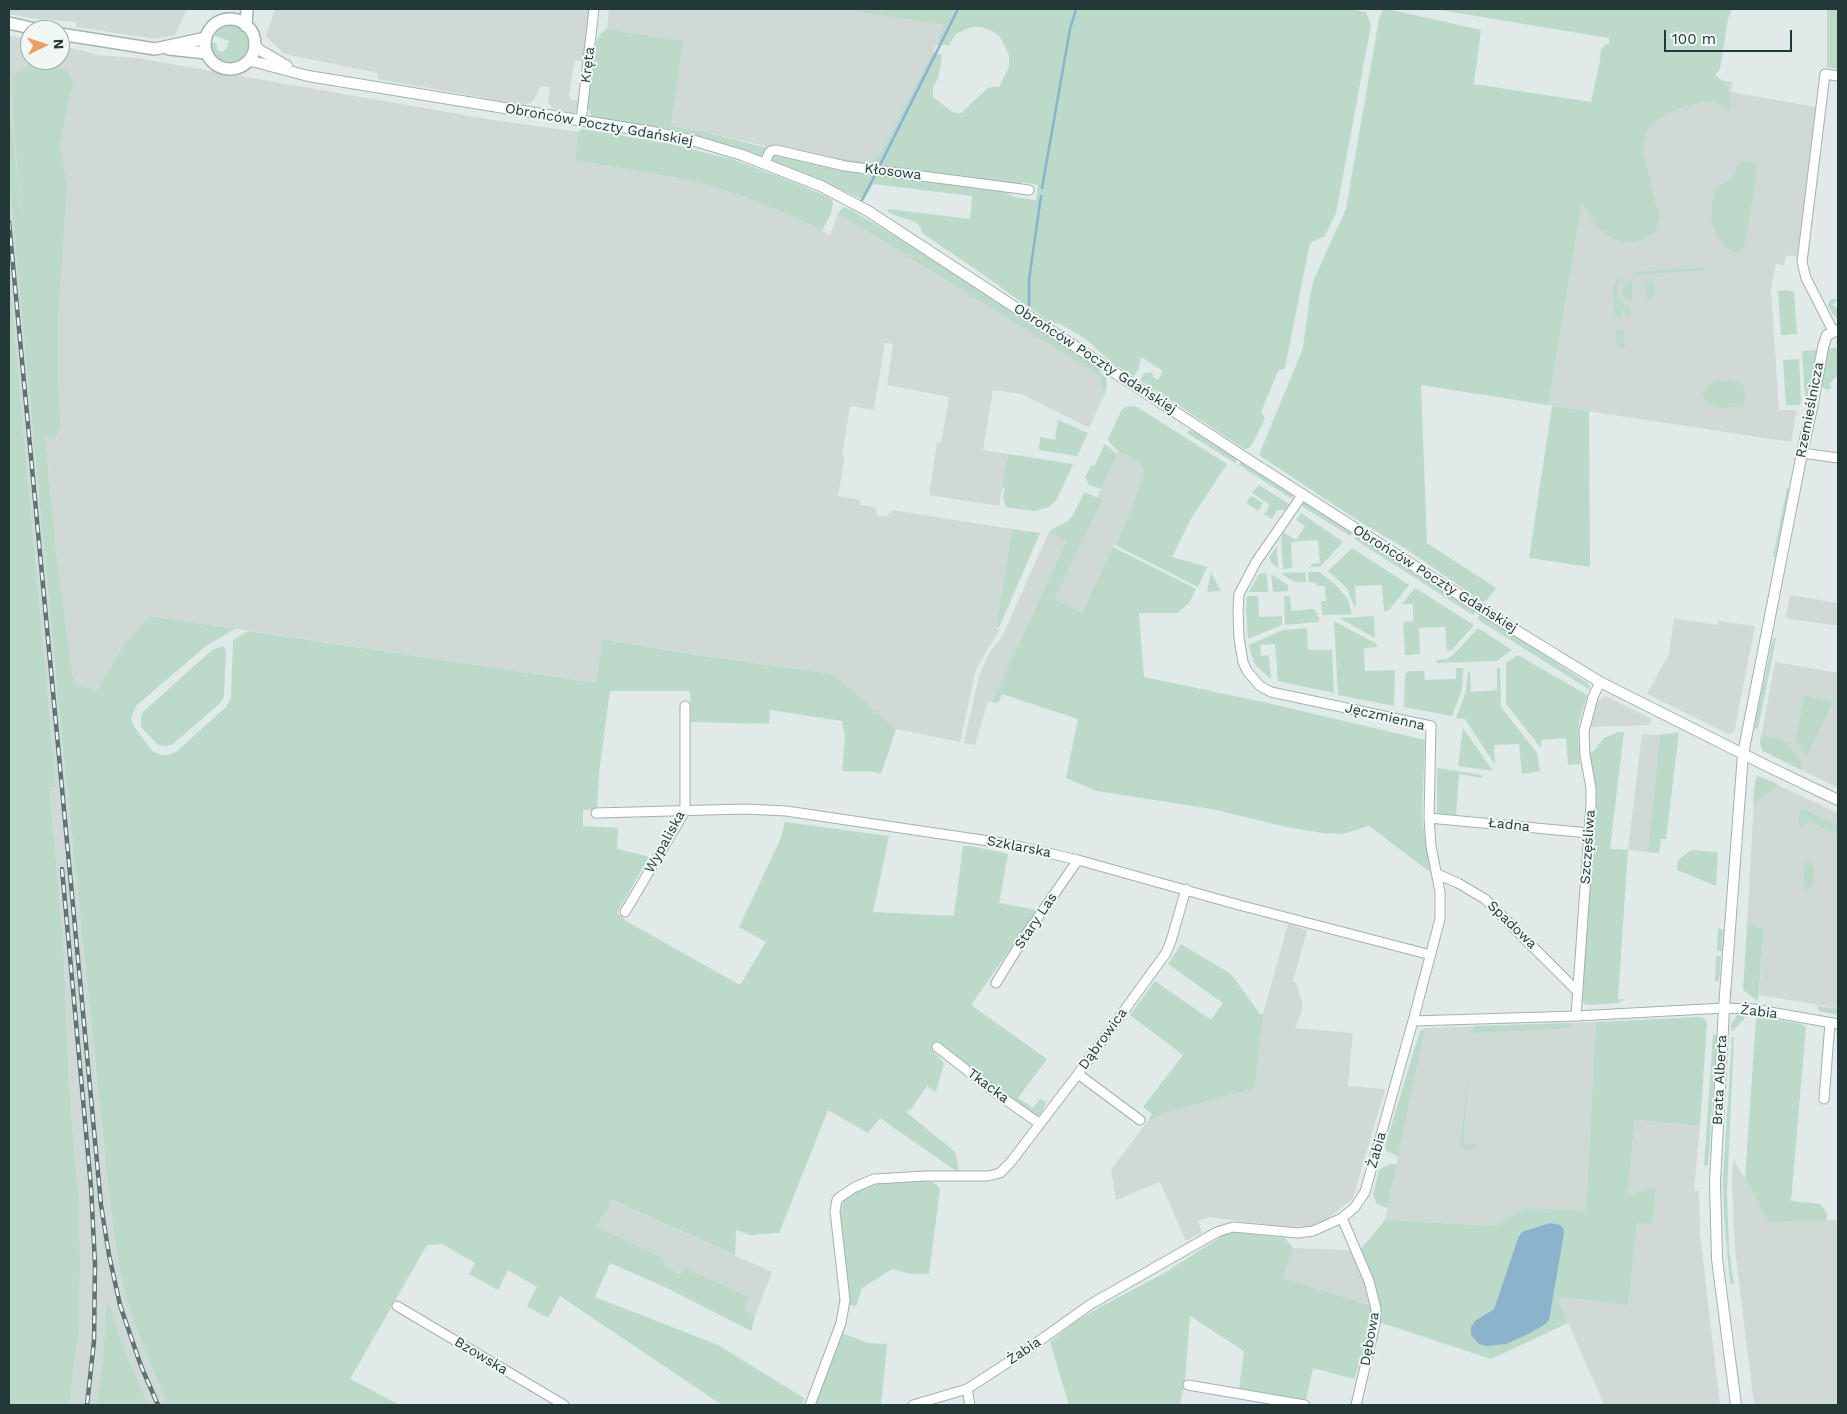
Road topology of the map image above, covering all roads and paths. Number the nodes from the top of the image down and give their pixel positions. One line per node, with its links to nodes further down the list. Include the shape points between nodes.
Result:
1 (234, 9): 4 (main road)
2 (247, 9): 5 (main road)
3 (594, 9): 14 (street, Kręta)
4 (227, 20): 5 (main road, via 239,21); 7 (main road, via 211,28)
5 (246, 26): 8 (main road)
6 (70, 36): 9 (main road)
7 (206, 38): 9 (main road); 10 (main road)
8 (254, 43): 11 (main road, via 252,56); 12 (street, Obrońców Poczty Gdańskiej, via 258,49)
9 (163, 48): 10 (main road)
10 (206, 52): 11 (main road, via 213,63 222,68 236,68)
11 (247, 62): 12 (street, Obrońców Poczty Gdańskiej)
12 (294, 71): 14 (street, Obrońców Poczty Gdańskiej)
13 (1838, 76): 17 (street, Rzemieślnicza, via 1825,74 1802,262 1806,278)
14 (581, 122): 15 (street, Obrońców Poczty Gdańskiej, via 695,141)
15 (765, 163): 16 (street, Kłosowa, via 771,151 776,150 845,166); 20 (street, Obrońców Poczty Gdańskiej, via 821,186 868,211)
16 (1029, 190)
17 (1836, 330): 18 (street, Rzemieślnicza, via 1827,335 1823,347)
18 (1802, 452): 19 (street); 23 (street, Rzemieślnicza)
19 (1838, 458)
20 (1303, 494): 21 (street, Obrońców Poczty Gdańskiej); 27 (street, Jęczmienna, via 1256,562 1239,594 1239,638 1243,662 1252,678 1271,692 1431,726)
21 (1600, 682): 23 (street, Obrońców Poczty Gdańskiej); 28 (street, Szczęśliwa, via 1584,731 1591,788)
22 (686, 706): 25 (street, Wypaliska)
23 (1743, 754): 24 (street, Obrońców Poczty Gdańskiej); 36 (street, Brata Alberta)
24 (1838, 800)
25 (685, 811): 26 (street, Szklarska); 29 (street, Szklarska, via 786,811 1009,844); 32 (street, Wypaliska)
26 (596, 813)
27 (1429, 818): 28 (street, Ładna); 30 (street, Jęczmienna)
28 (1590, 833): 35 (street, Szczęśliwa)
29 (1078, 860): 31 (street, Szklarska); 34 (street, Stary Las)
30 (1437, 874): 33 (street, Jęczmienna, via 1441,909); 35 (street, Spadowa, via 1484,899)
31 (1186, 889): 33 (street, Szklarska); 41 (street, Dąbrowica, via 1166,953)
32 (625, 912)
33 (1431, 956): 38 (street, Jęczmienna)
34 (996, 983)
35 (1577, 991): 37 (street, Szczęśliwa)
36 (1724, 1008): 37 (street, Żabia); 39 (street, Żabia, via 1753,1009); 55 (street, Brata Alberta, via 1715,1221)
37 (1576, 1016): 38 (street, Żabia)
38 (1413, 1021): 45 (street, Żabia, via 1365,1192)
39 (1834, 1024): 42 (street)
40 (937, 1048): 44 (street, Tkacka)
41 (1078, 1074): 43 (street); 44 (street, Dąbrowica)
42 (1824, 1099)
43 (1140, 1120)
44 (1040, 1124): 50 (street, Dąbrowica, via 1010,1163 994,1175 874,1179 854,1187 837,1200 835,1211 846,1294 841,1324)
45 (1342, 1218): 48 (street, Żabia, via 1313,1231 1298,1233 1233,1227 1217,1232 1091,1304); 54 (street, Dębowa, via 1369,1280 1376,1309)
46 (397, 1306): 49 (street, Bzowska)
47 (1188, 1385): 53 (street)
48 (967, 1389): 51 (street, Żabia); 52 (street)
49 (564, 1405)
50 (810, 1405)
51 (913, 1405)
52 (970, 1405)
53 (1305, 1405)
54 (1356, 1405)
55 (1736, 1405)

